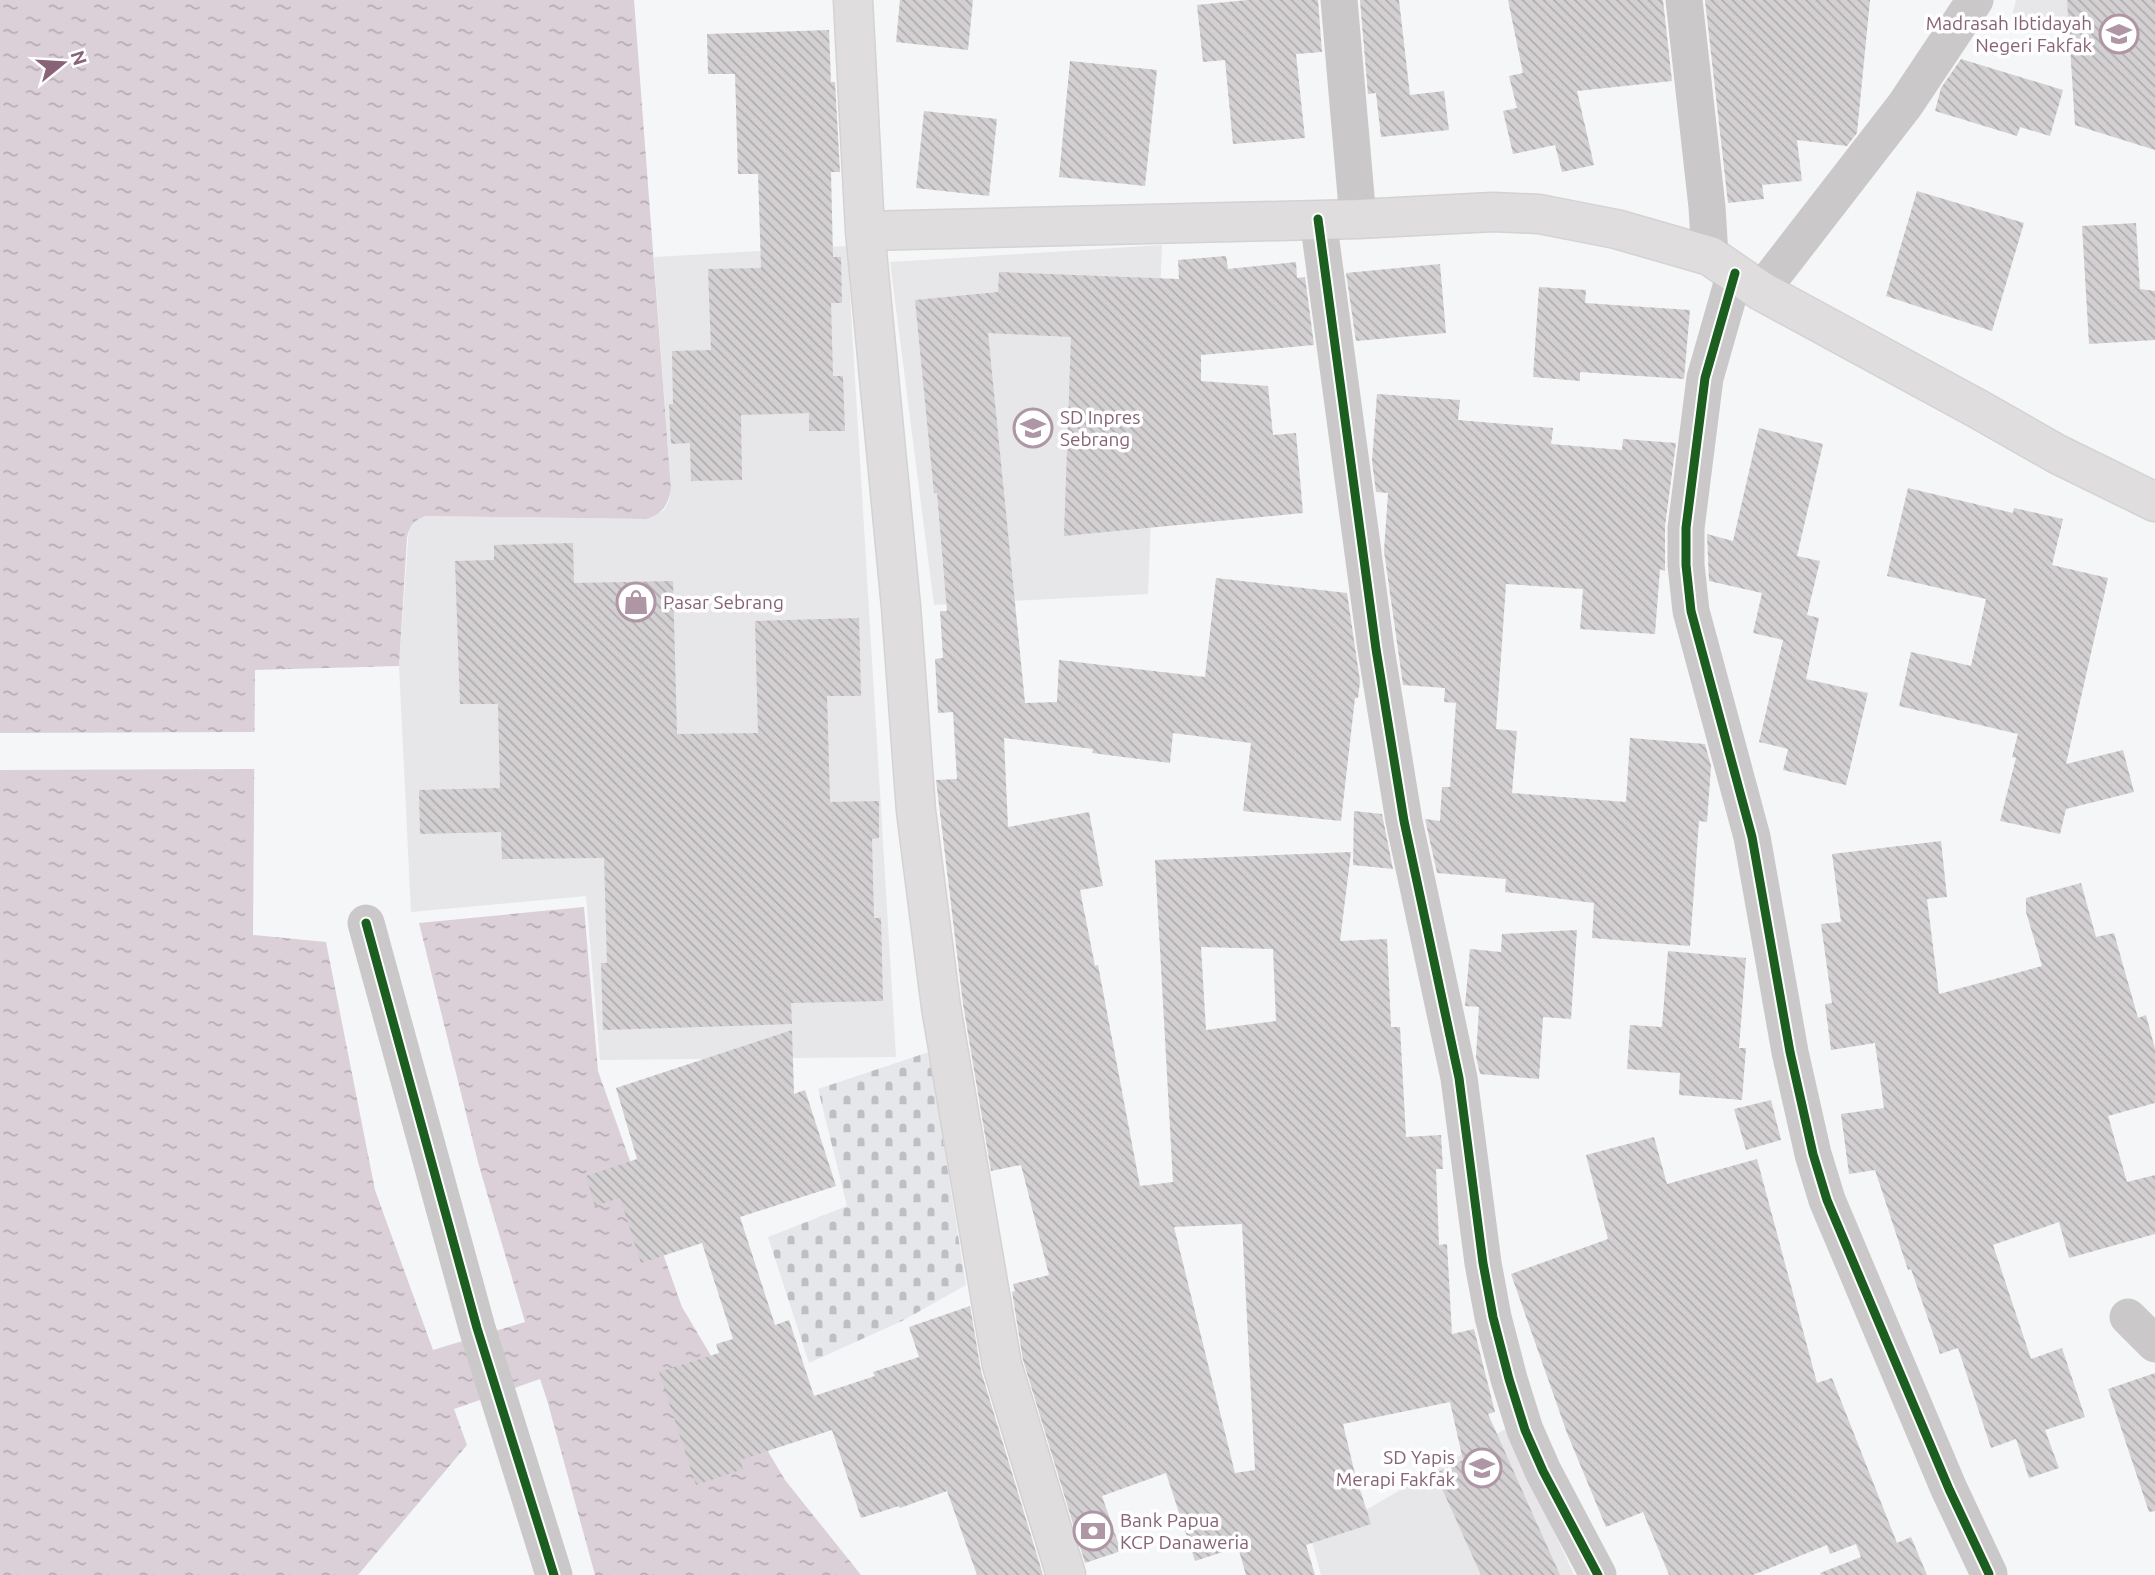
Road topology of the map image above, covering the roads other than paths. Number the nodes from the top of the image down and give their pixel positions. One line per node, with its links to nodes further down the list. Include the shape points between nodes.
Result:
1 (853, 0): 7 (main road)
2 (1339, 0): 6 (street)
3 (1684, 0): 8 (street, via 1707,207)
4 (1975, 0): 8 (street, via 1905,106)
5 (1318, 219): 6 (main road); 7 (main road); 16 (street, via 1378,662 1404,821 1459,1078 1493,1317 1525,1430)
6 (1358, 219): 8 (main road, via 1539,214 1616,229)
7 (865, 231): 15 (main road, via 916,811 941,1007 1002,1365)
8 (1736, 274): 9 (main road, via 2056,454); 13 (street, via 1705,378 1692,468 1685,528 1692,611 1752,837 1790,1052 1827,1200)
9 (2155, 502)
10 (366, 923): 14 (street, via 477,1328)
11 (2127, 1317): 12 (street)
12 (2155, 1343)
13 (1989, 1574)
14 (554, 1575)
15 (1066, 1575)
16 (1598, 1575)

